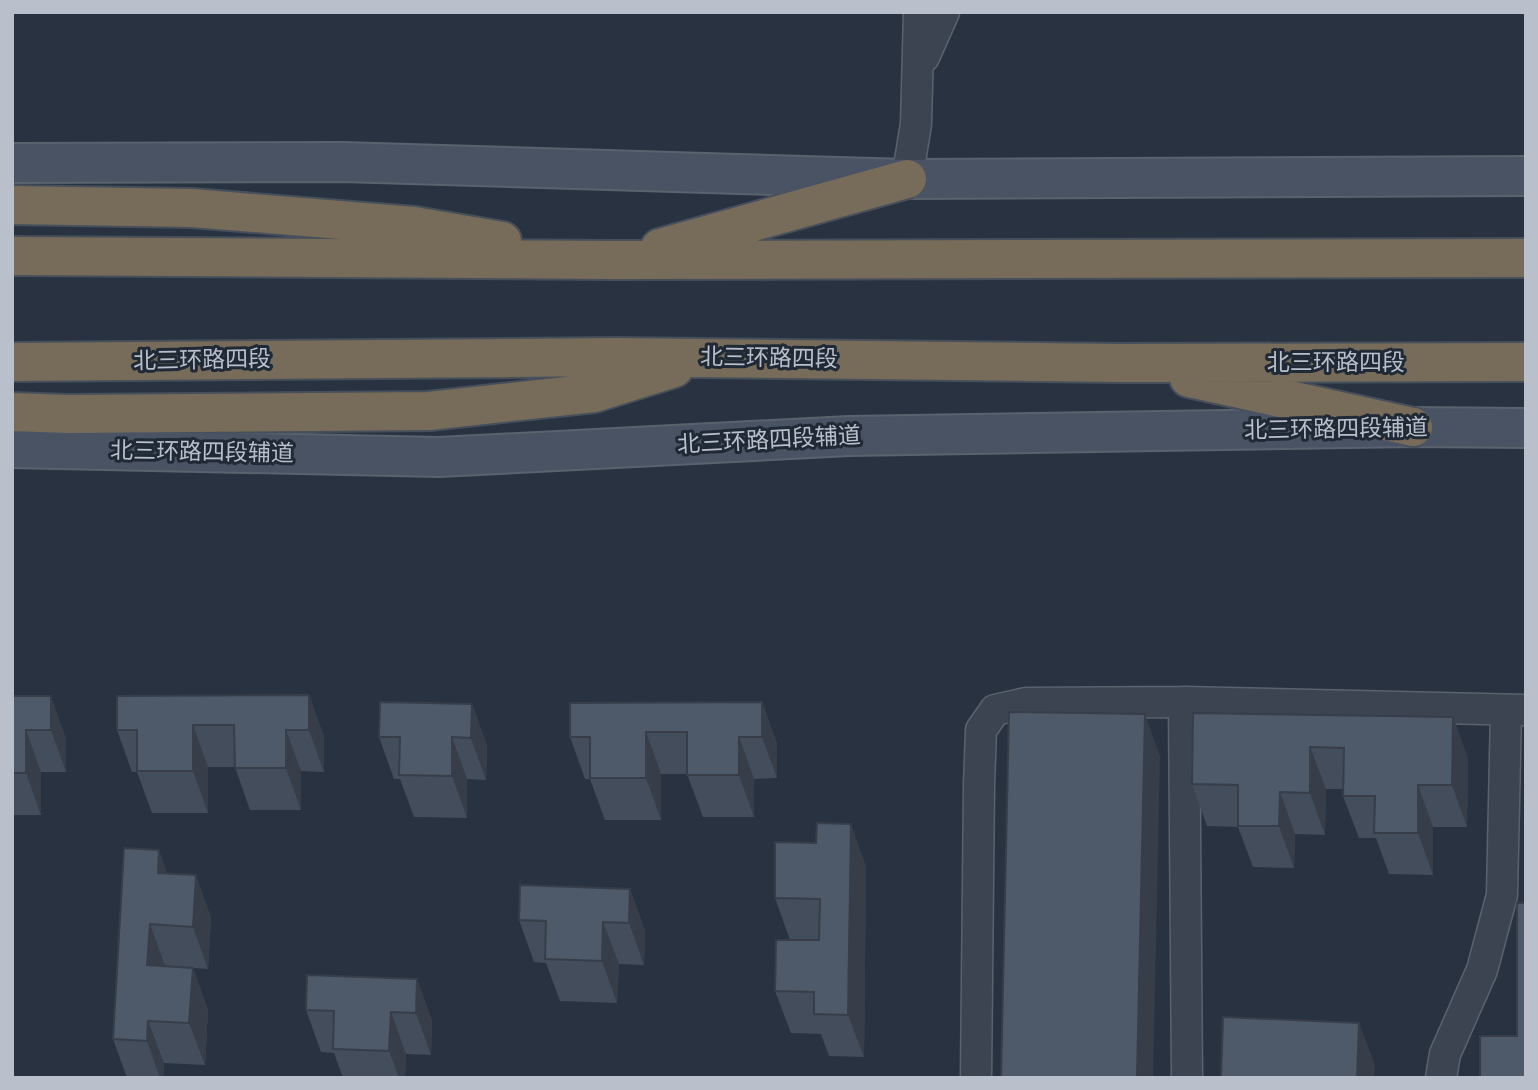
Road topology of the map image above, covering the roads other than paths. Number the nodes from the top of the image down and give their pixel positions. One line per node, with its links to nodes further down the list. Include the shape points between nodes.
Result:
1 (919, 12): 3 (street)
2 (944, 12): 3 (street)
3 (918, 70): 6 (street)
4 (12, 163): 6 (main road, via 342,162)
5 (1526, 176): 6 (main road)
6 (907, 178): 10 (highway)
7 (12, 205): 10 (highway, via 192,208 414,226)
8 (12, 256): 10 (highway)
9 (1526, 258): 10 (highway)
10 (614, 260)
11 (706, 357): 12 (highway, 北三环路四段); 14 (highway, 北三环路四段); 15 (highway, via 594,393 429,411)
12 (12, 362)
13 (1526, 362): 14 (highway, 北三环路四段)
14 (1118, 363): 16 (highway)
15 (12, 412)
16 (1413, 427): 17 (main road, 北三环路四段辅道); 18 (main road, 北三环路四段辅道, via 849,436 439,457)
17 (1526, 428)
18 (12, 448)
19 (1184, 702): 20 (street); 21 (street, via 1026,704 995,710 981,730); 22 (street)
20 (1516, 710): 23 (street, via 1502,895 1482,970 1445,1055)
21 (976, 1078)
22 (1187, 1078)
23 (1441, 1078)

